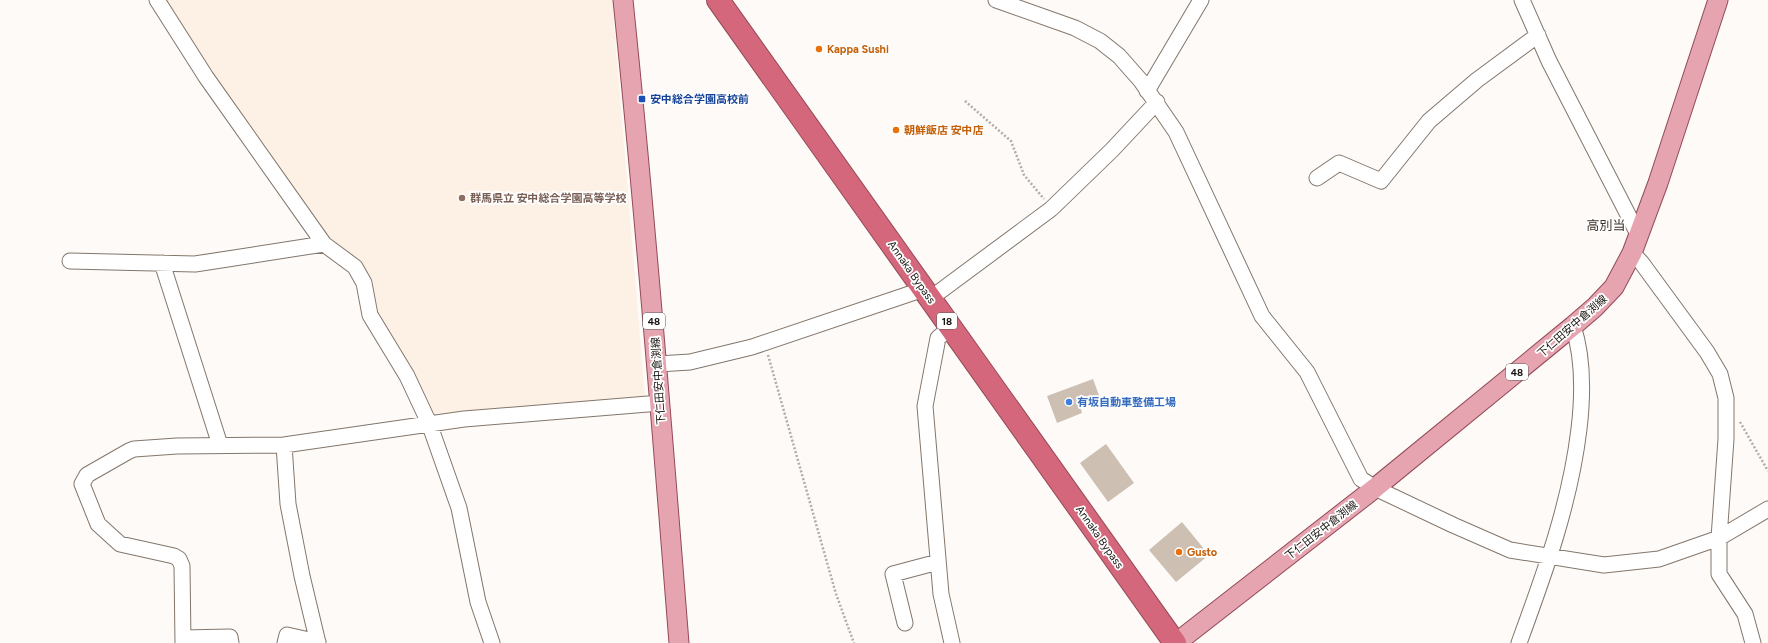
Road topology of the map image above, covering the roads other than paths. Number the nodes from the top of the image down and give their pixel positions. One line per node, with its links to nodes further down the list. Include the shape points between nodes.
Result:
1 (157, 0): 11 (street, via 206,77)
2 (623, 0): 18 (main road, 下仁田安中倉渕線 / 48)
3 (718, 0): 15 (highway, Annaka Bypass / 18)
4 (996, 0): 9 (street, via 1075,28 1100,41 1120,56)
5 (1201, 0): 9 (street)
6 (1522, 0): 8 (street)
7 (1718, 0): 12 (main road, 下仁田安中倉渕線 / 48, via 1658,183)
8 (1538, 35): 10 (street, via 1477,80 1429,121 1382,181 1340,163); 12 (street)
9 (1152, 97): 15 (street, via 1112,150 1051,209); 23 (street, via 1176,132 1262,316 1307,372 1357,473 1361,479)
10 (1317, 178)
11 (324, 244): 14 (street, via 195,264); 20 (street, via 355,267 364,283 370,315 407,376)
12 (1635, 244): 16 (main road, 下仁田安中倉渕線 / 48, via 1614,287); 25 (street, via 1641,262 1707,352 1720,374 1726,398 1726,439)
13 (70, 261): 14 (street)
14 (162, 263): 22 (street)
15 (928, 294): 17 (highway, Annaka Bypass / 18); 18 (street, via 764,343 690,362)
16 (1573, 326): 23 (main road, 下仁田安中倉渕線 / 48); 26 (street, via 1578,340 1583,395 1576,456)
17 (951, 327): 27 (street, via 938,338 925,406); 36 (highway, Annaka Bypass / 18)
18 (658, 364): 19 (main road, 下仁田安中倉渕線 / 48)
19 (660, 403): 20 (street); 34 (main road, 下仁田安中倉渕線 / 48)
20 (429, 423): 21 (street); 33 (street, via 458,508 478,602)
21 (284, 444): 22 (street); 32 (street, via 288,504)
22 (220, 446): 29 (street, via 134,449 87,475 82,484 98,524 120,544 179,559 182,566)
23 (1375, 488): 26 (street, via 1510,550); 36 (main road, 下仁田安中倉渕線 / 48)
24 (1768, 509): 25 (street)
25 (1719, 538): 26 (street, via 1659,559 1604,565); 38 (street, via 1719,574 1745,614)
26 (1550, 557): 37 (street)
27 (938, 562): 28 (street, via 893,574); 35 (street, via 941,594)
28 (905, 623)
29 (183, 641): 30 (street, via 230,637)
30 (231, 643)
31 (285, 643): 32 (street, via 287,635)
32 (318, 643)
33 (492, 643)
34 (679, 643)
35 (952, 643)
36 (1176, 643)
37 (1519, 643)
38 (1753, 643)

